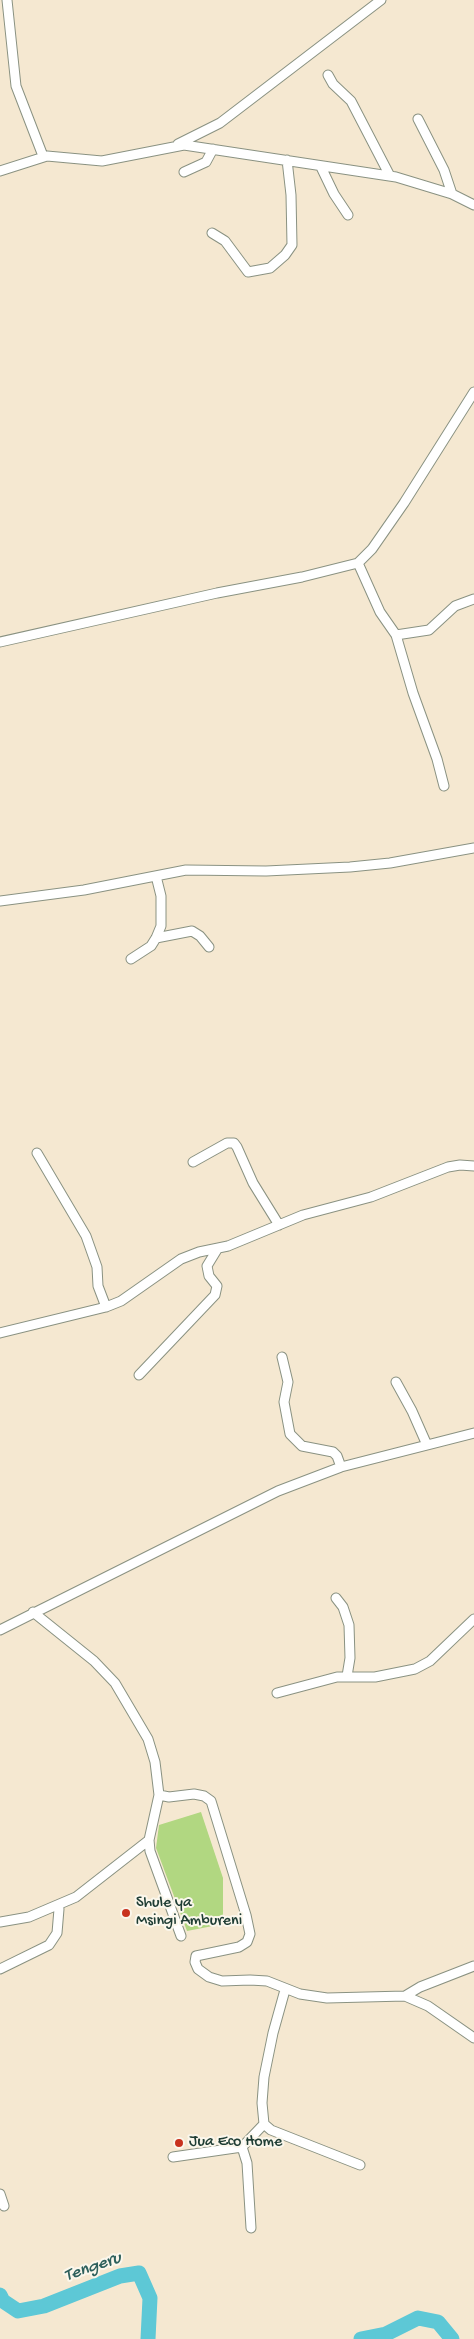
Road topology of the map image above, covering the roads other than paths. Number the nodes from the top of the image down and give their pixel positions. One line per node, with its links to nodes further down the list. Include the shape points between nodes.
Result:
1 (7, 0): 7 (street, via 16,86)
2 (381, 0): 5 (street, via 220,123)
3 (328, 75): 12 (street, via 350,101)
4 (418, 119): 13 (street, via 444,170)
5 (174, 146): 6 (street); 7 (street, via 102,161)
6 (213, 149): 8 (street); 11 (street, via 206,162)
7 (43, 156): 10 (street)
8 (287, 160): 9 (street); 16 (street, via 292,245 285,255 270,268 248,272 225,241)
9 (321, 167): 12 (street); 15 (street)
10 (0, 171)
11 (184, 172)
12 (390, 176): 13 (street)
13 (452, 194): 14 (street)
14 (474, 205)
15 (348, 215)
16 (212, 233)
17 (474, 392): 18 (street, via 409,496 372,549)
18 (358, 563): 20 (street, via 380,612); 21 (street)
19 (474, 599): 20 (street, via 456,606 429,630)
20 (396, 635): 22 (street)
21 (0, 642)
22 (444, 786)
23 (474, 848): 24 (street, via 350,867 266,871 203,869)
24 (156, 876): 25 (street); 26 (street, via 161,911 161,926)
25 (0, 901)
26 (156, 938): 27 (street, via 192,931); 28 (street, via 143,953)
27 (209, 948)
28 (131, 959)
29 (37, 1153): 34 (street, via 86,1236)
30 (193, 1162): 32 (street, via 234,1143 253,1183)
31 (474, 1166): 32 (street, via 448,1167 371,1197 322,1209)
32 (279, 1225): 33 (street)
33 (218, 1248): 34 (street, via 181,1259); 37 (street, via 207,1266 208,1276 217,1286 215,1295)
34 (106, 1307): 35 (street)
35 (0, 1334)
36 (282, 1357): 41 (street, via 288,1382 284,1402 290,1434 302,1446 332,1452)
37 (139, 1375)
38 (396, 1382): 40 (street)
39 (473, 1435): 40 (street)
40 (426, 1445): 41 (street)
41 (341, 1467): 43 (street, via 278,1491)
42 (336, 1598): 46 (street, via 343,1607 348,1625 350,1658)
43 (33, 1612): 45 (street); 48 (street, via 94,1661 120,1691 148,1739)
44 (474, 1619): 46 (street, via 443,1651 420,1667 384,1676)
45 (0, 1630)
46 (347, 1676): 47 (street)
47 (277, 1693)
48 (159, 1795): 49 (street); 55 (street, via 194,1794 211,1801 246,1915 250,1934 247,1942 239,1947 196,1956 198,1968 216,1980 261,1980)
49 (149, 1840): 51 (street, via 76,1897 29,1917); 52 (street, via 152,1858)
50 (59, 1909): 54 (street, via 57,1933 49,1944)
51 (0, 1922)
52 (181, 1936)
53 (474, 1966): 56 (street)
54 (0, 1969)
55 (285, 1990): 56 (street, via 327,1998); 58 (street, via 272,2033 264,2077)
56 (405, 1996): 57 (street, via 428,2006)
57 (474, 2038)
58 (264, 2124): 59 (street); 61 (street, via 271,2130)
59 (242, 2147): 60 (street); 64 (street, via 247,2163)
60 (173, 2157)
61 (360, 2165)
62 (0, 2194): 63 (street)
63 (4, 2206)
64 (251, 2228)

